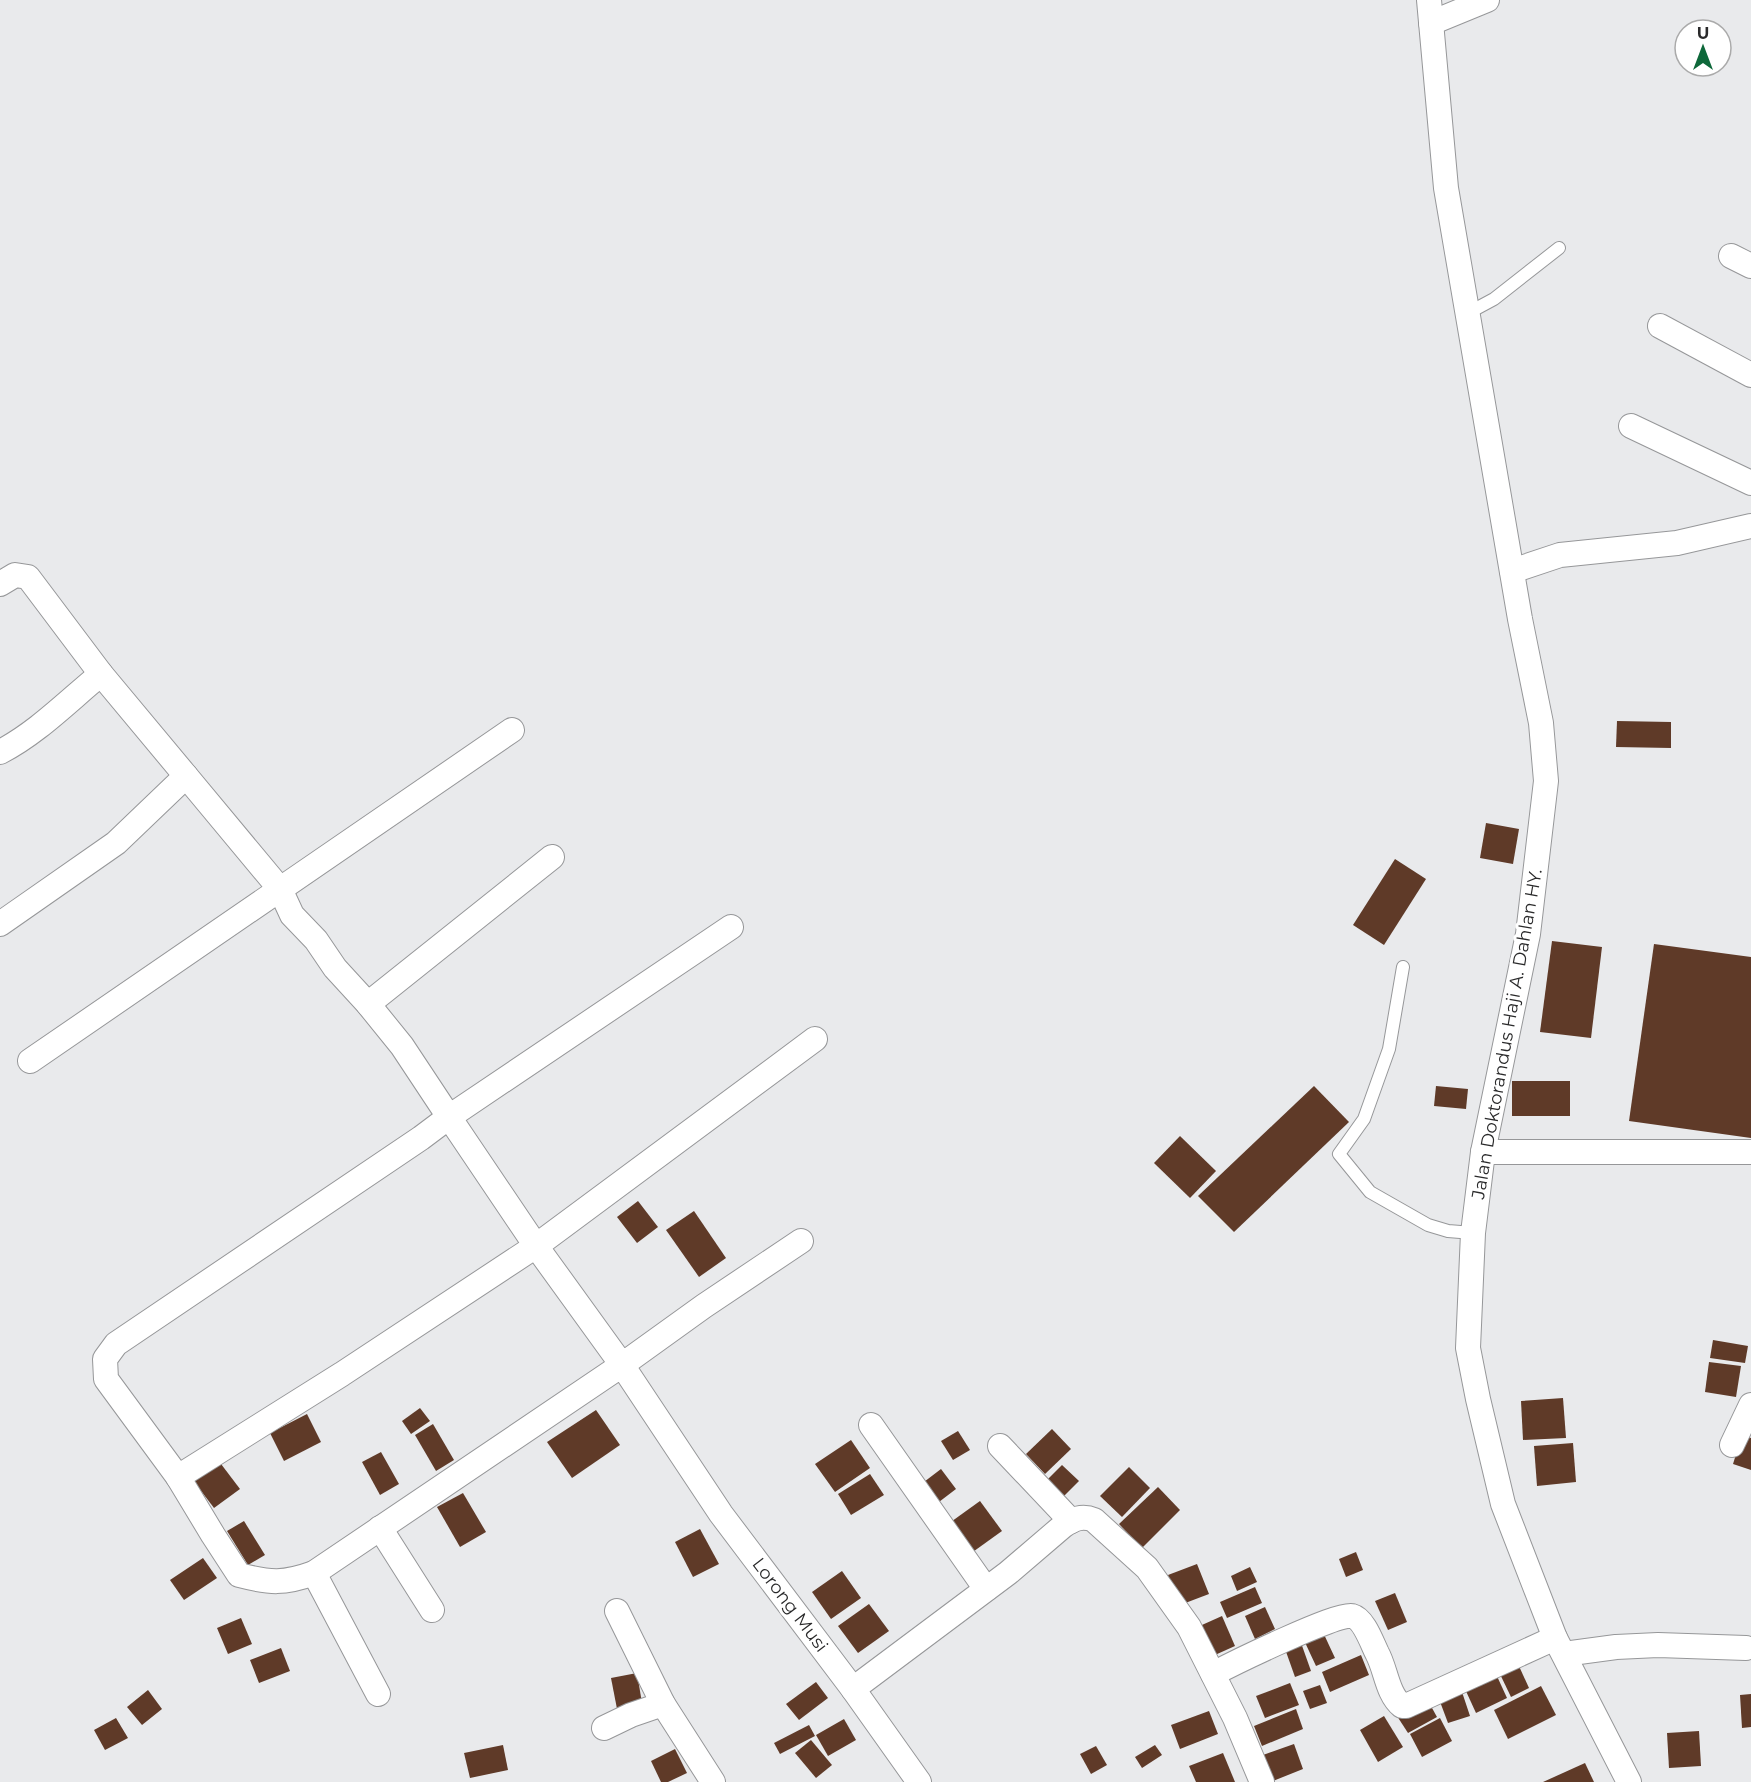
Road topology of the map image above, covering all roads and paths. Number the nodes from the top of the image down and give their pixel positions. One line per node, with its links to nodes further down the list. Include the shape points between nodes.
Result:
1 (1487, 0): 2 (street)
2 (1430, 12): 4 (street, Jalan Doktorandus Haji A. Dahlan HY., via 1446,188)
3 (1559, 248): 4 (lane, via 1494,299)
4 (1468, 313): 10 (street, Jalan Doktorandus Haji A. Dahlan HY.)
5 (1660, 326): 6 (street)
6 (1751, 375)
7 (1631, 426): 8 (street)
8 (1751, 483)
9 (1751, 526): 10 (street, via 1677,543 1560,555)
10 (1512, 572): 25 (street, Jalan Doktorandus Haji A. Dahlan HY., via 1541,723 1546,781 1528,934)
11 (0, 584): 12 (street, Lorong Musi, via 15,575 28,577)
12 (101, 674): 14 (street, via 32,732); 15 (street, Lorong Musi)
13 (512, 730): 17 (street)
14 (0, 753)
15 (186, 776): 17 (street, Lorong Musi); 18 (street, via 116,843)
16 (552, 857): 21 (street)
17 (280, 889): 21 (street, Lorong Musi, via 292,915); 23 (street)
18 (0, 924)
19 (731, 927): 24 (street)
20 (1403, 967): 27 (lane, via 1389,1049 1364,1119 1339,1154 1370,1192 1428,1225)
21 (368, 1004): 24 (street, Lorong Musi, via 402,1046)
22 (815, 1038): 29 (street)
23 (30, 1061)
24 (448, 1117): 29 (street, Lorong Musi); 35 (street, via 116,1344 105,1359 106,1379)
25 (1483, 1152): 26 (street); 27 (street, Jalan Doktorandus Haji A. Dahlan HY.)
26 (1751, 1152)
27 (1473, 1233): 42 (street, Jalan Doktorandus Haji A. Dahlan HY., via 1468,1348 1478,1399 1503,1504)
28 (801, 1241): 30 (street)
29 (536, 1246): 30 (street, Lorong Musi); 35 (street)
30 (622, 1365): 37 (street); 45 (street, Lorong Musi, via 721,1514)
31 (1751, 1405): 33 (street)
32 (871, 1425): 39 (street)
33 (1732, 1445)
34 (1000, 1446): 36 (street)
35 (178, 1477): 38 (street, via 239,1575 291,1582)
36 (1071, 1521): 39 (street); 44 (street, via 1082,1517 1094,1520 1147,1568 1189,1627)
37 (380, 1528): 38 (street); 40 (street)
38 (314, 1573): 46 (street)
39 (986, 1589): 45 (street)
40 (432, 1610)
41 (617, 1611): 47 (street)
42 (1559, 1646): 43 (street); 44 (street, via 1406,1706 1396,1701 1379,1656 1360,1621 1353,1616 1314,1627); 52 (street, Jalan Doktorandus Haji A. Dahlan HY.)
43 (1746, 1648)
44 (1213, 1674): 51 (street)
45 (853, 1689): 50 (street, Lorong Musi)
46 (378, 1694)
47 (663, 1704): 48 (street); 49 (street)
48 (604, 1728)
49 (713, 1782)
50 (919, 1782)
51 (1262, 1782)
52 (1629, 1782)

